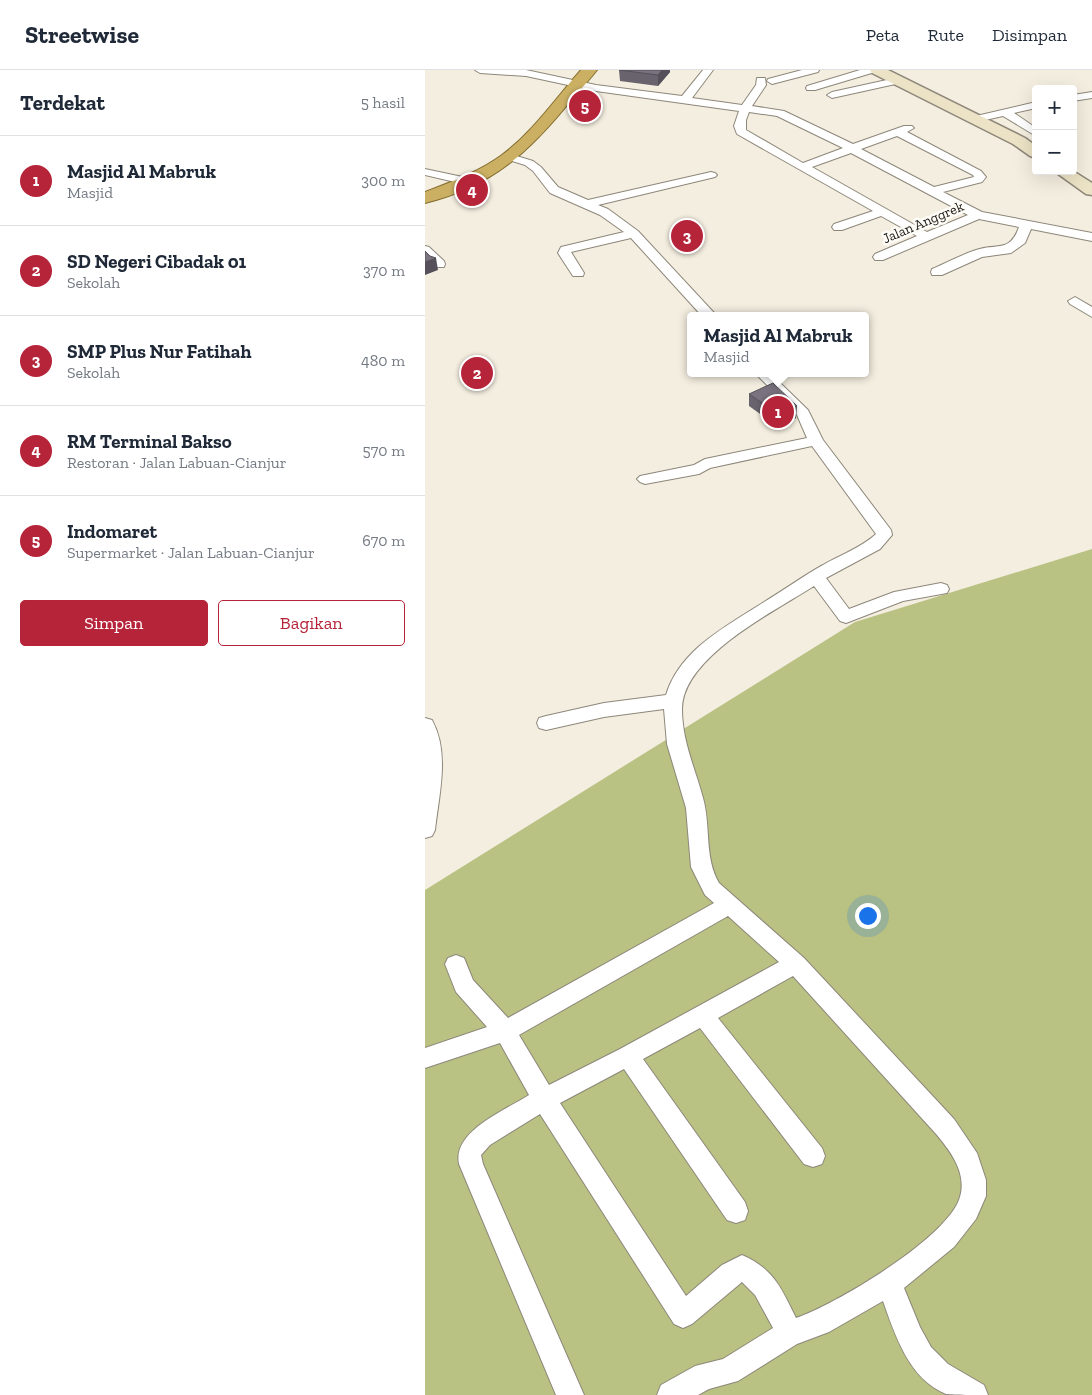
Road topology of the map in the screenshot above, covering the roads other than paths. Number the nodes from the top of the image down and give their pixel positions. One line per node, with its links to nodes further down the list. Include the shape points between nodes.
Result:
1 (480, 70): 8 (street, via 527,73)
2 (589, 70): 8 (highway)
3 (708, 70): 13 (street)
4 (814, 70): 15 (street, via 766,80)
5 (871, 70): 9 (street)
6 (877, 70): 7 (main road)
7 (896, 81): 10 (street); 17 (main road)
8 (574, 87): 13 (street, via 655,100 667,95); 21 (highway)
9 (811, 88)
10 (832, 95)
11 (1092, 95): 12 (street)
12 (1077, 97)
13 (684, 101): 15 (street)
14 (1032, 106): 16 (street)
15 (745, 107): 19 (street, via 780,113); 22 (street, via 739,128 741,132)
16 (1005, 112): 17 (street); 18 (street)
17 (976, 119): 20 (main road)
18 (1032, 130)
19 (851, 148): 22 (street); 28 (street); 28 (street, via 903,130 980,177)
20 (1032, 150)
21 (510, 157): 26 (highway); 30 (street, via 537,169 554,190)
22 (802, 166): 31 (street)
23 (425, 172): 26 (street)
24 (711, 175): 30 (street)
25 (1068, 175): 27 (main road)
26 (467, 181): 29 (highway)
27 (1092, 190)
28 (933, 191): 32 (street)
29 (425, 198)
30 (588, 204): 35 (street)
31 (882, 212): 34 (street); 37 (street)
32 (978, 215): 33 (street); 37 (street, Jalan Anggrek)
33 (1025, 224): 36 (street); 42 (street, via 1021,240 1007,250 979,254)
34 (838, 227)
35 (634, 234): 41 (street, via 565,250); 44 (street)
36 (1092, 237)
37 (927, 238): 39 (street, Jalan Anggrek)
38 (425, 250): 40 (street)
39 (879, 257)
40 (439, 264)
41 (578, 272)
42 (937, 272)
43 (1075, 301): 45 (street)
44 (706, 312)
45 (1092, 313)
46 (766, 377): 47 (street, via 803,413)
47 (816, 441): 48 (street); 49 (street, via 884,535 874,545)
48 (645, 479)
49 (816, 577): 50 (street, via 846,617 900,596); 51 (street, via 700,654 678,686)
50 (941, 589)
51 (673, 701): 52 (street); 55 (street, via 678,748 696,807 699,862 712,889)
52 (546, 722)
53 (425, 725): 54 (street, via 433,749)
54 (425, 830)
55 (731, 906): 57 (street); 59 (street, via 702,919)
56 (456, 964): 59 (street, via 464,985)
57 (796, 964): 58 (street); 65 (street, via 950,1133 966,1156 975,1181 971,1205 960,1224)
58 (703, 1014): 60 (street); 63 (street)
59 (505, 1031): 61 (street); 62 (street)
60 (628, 1056): 62 (street); 64 (street)
61 (425, 1058)
62 (544, 1099): 66 (street, via 683,1315 731,1274 743,1268 750,1269 759,1278); 67 (street, via 482,1137 473,1145 469,1155)
63 (813, 1156)
64 (736, 1211)
65 (889, 1283): 66 (street, via 821,1324); 69 (street, via 916,1348 927,1363 943,1378)
66 (790, 1334): 68 (street, via 728,1371 705,1376)
67 (570, 1395)
68 (671, 1395)
69 (974, 1395)

